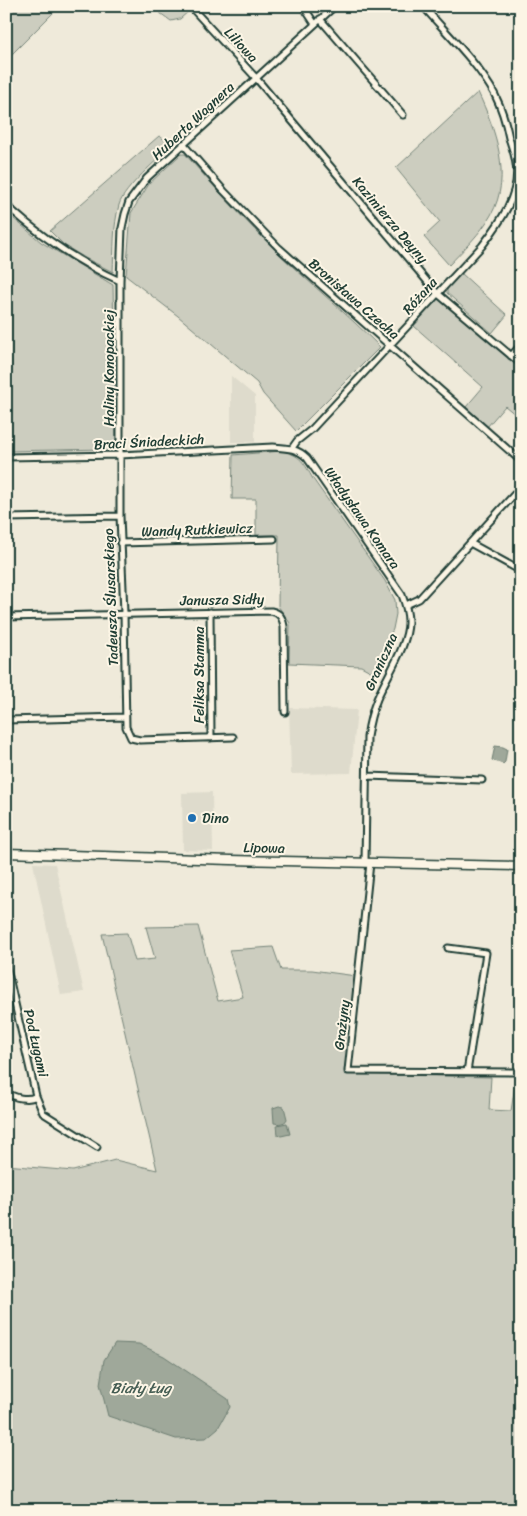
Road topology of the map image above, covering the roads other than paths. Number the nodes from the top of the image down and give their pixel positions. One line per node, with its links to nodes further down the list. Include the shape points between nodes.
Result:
1 (190, 6): 7 (street, Liliowa)
2 (303, 6): 6 (street)
3 (335, 6): 5 (street, Huberta Wagnera)
4 (423, 6): 10 (street, Różana, via 490,86 505,118)
5 (320, 19): 6 (street, Huberta Wagnera); 8 (street)
6 (315, 24): 7 (street, Huberta Wagnera)
7 (256, 78): 9 (street, Huberta Wagnera); 13 (street, Kazimierza Deyny)
8 (403, 115)
9 (183, 144): 12 (street, Huberta Wagnera, via 129,202 123,220); 15 (street, Bronisława Czecha, via 279,248)
10 (519, 164): 13 (street, Różana, via 514,191 497,226)
11 (6, 205): 12 (street, via 67,253)
12 (120, 280): 19 (street, Haliny Konopackiej)
13 (437, 293): 15 (street, Różana); 16 (street, Kazimierza Deyny)
14 (521, 345): 16 (street)
15 (390, 346): 18 (street, Różana); 21 (street, Bronisława Czecha)
16 (511, 356): 17 (street, Kazimierza Deyny)
17 (521, 364)
18 (292, 448): 19 (street, Braci Śniadeckich); 29 (street, Władysława Komara, via 311,464)
19 (120, 455): 20 (street, Braci Śniadeckich); 23 (street, Tadeusza Ślusarskiego)
20 (6, 457)
21 (521, 461)
22 (521, 487): 26 (street)
23 (120, 516): 24 (street); 27 (street, Tadeusza Ślusarskiego)
24 (6, 518)
25 (274, 539): 27 (street, Wandy Rutkiewicz)
26 (470, 543): 28 (street); 29 (street, via 419,599)
27 (120, 544): 31 (street, Tadeusza Ślusarskiego)
28 (521, 571)
29 (406, 605): 39 (street, Graniczna, via 407,633 376,701 370,722)
30 (210, 612): 31 (street, Janusza Sidły); 33 (street, Janusza Sidły, via 271,611 282,617); 38 (street, Feliksa Stamma)
31 (124, 613): 32 (street, Janusza Sidły); 34 (street, Tadeusza Ślusarskiego)
32 (6, 616)
33 (285, 712)
34 (125, 717): 35 (street); 37 (street, Tadeusza Ślusarskiego)
35 (6, 720)
36 (233, 737): 38 (street, Feliksa Stamma)
37 (131, 738): 38 (street, Feliksa Stamma)
38 (211, 738)
39 (367, 776): 40 (street); 42 (street, Graniczna)
40 (482, 780)
41 (6, 853): 42 (main road, Lipowa)
42 (368, 863): 43 (main road, Lipowa); 48 (street, Grażyny, via 348,1071)
43 (521, 866)
44 (448, 948): 48 (street, via 486,953)
45 (6, 964): 47 (street, Pod Ługami)
46 (6, 995): 47 (street, Pod Ługami)
47 (14, 996): 51 (street, Pod Ługami)
48 (468, 1072): 49 (street, Grażyny)
49 (521, 1072)
50 (6, 1092): 51 (street, Pod Ługami, via 29,1099)
51 (36, 1096): 52 (street, Pod Ługami, via 43,1113)
52 (97, 1147)

